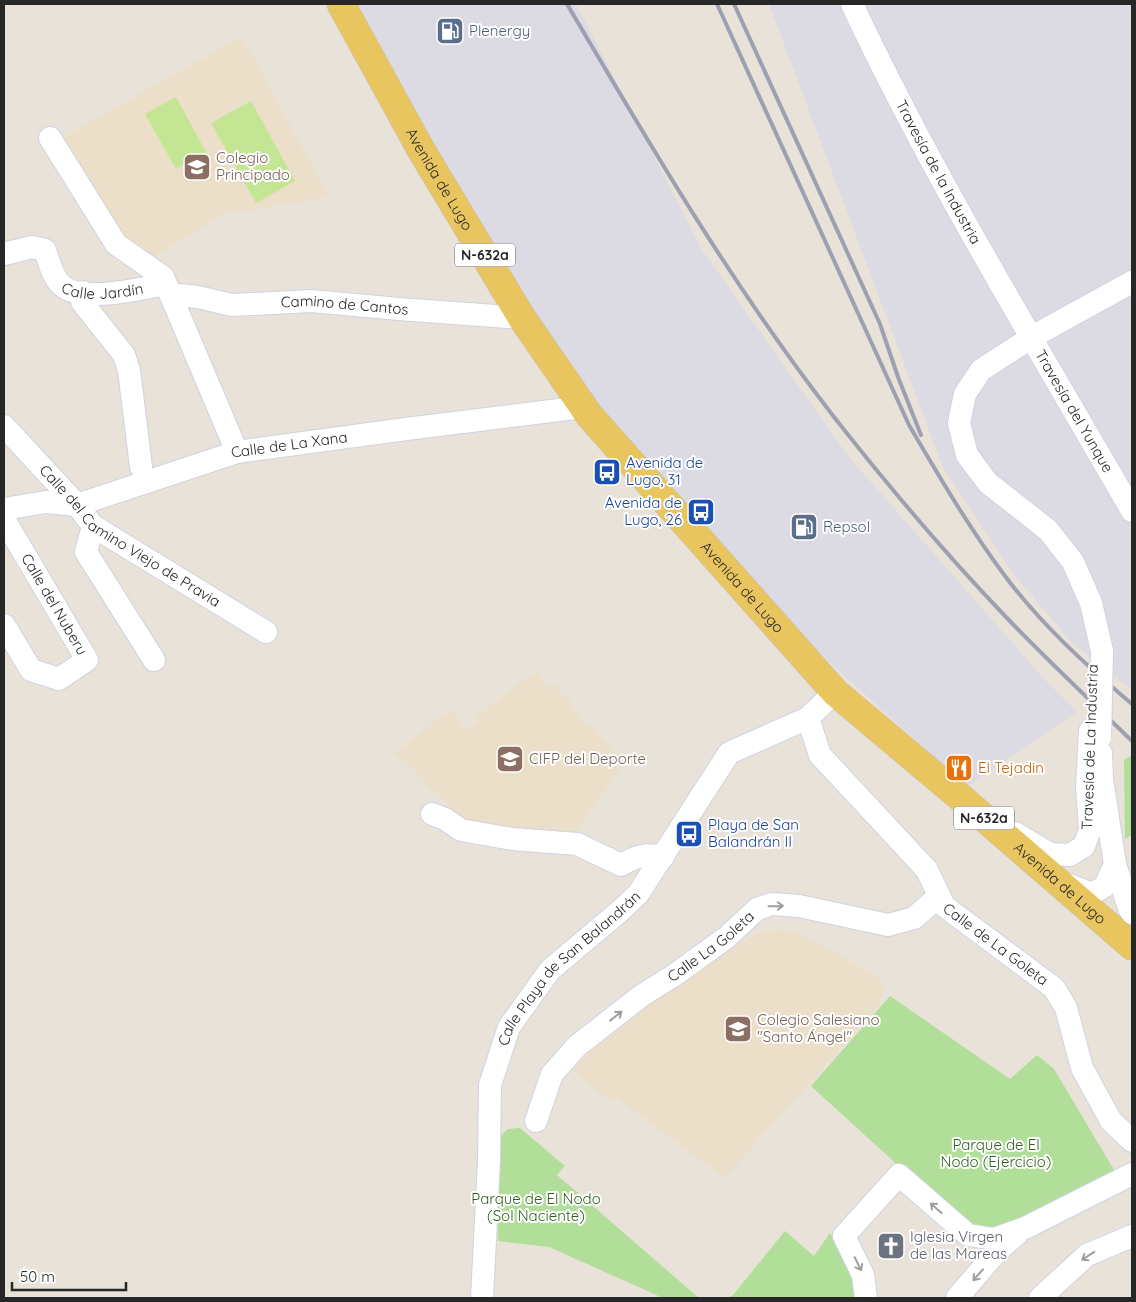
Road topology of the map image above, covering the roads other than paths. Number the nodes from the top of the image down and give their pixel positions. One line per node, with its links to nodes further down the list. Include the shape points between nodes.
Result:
1 (341, 4): 8 (main road, Avenida de Lugo / N-632a, via 420,148)
2 (852, 4): 9 (street, Travesía de la Industria, via 885,75 940,178)
3 (50, 138): 6 (street, via 116,244 163,277)
4 (4, 254): 7 (street, Calle Jardín, via 32,247 45,250 62,287)
5 (1132, 282): 9 (street, Travesía de La Industria)
6 (168, 289): 7 (street, Calle Jardín, via 116,294); 8 (street, Camino de Cantos, via 232,305 312,301); 12 (street)
7 (83, 292): 13 (street, via 82,302 124,355 129,370)
8 (522, 318): 10 (main road, Avenida de Lugo / N-632a)
9 (1032, 337): 16 (street, Travesía del Yunque); 24 (street, Travesía de La Industria, bridge, via 981,370 965,394 959,423 967,455 988,483 1048,530 1074,562 1091,603 1098,648)
10 (583, 407): 12 (street, Calle de La Xana); 22 (main road, Avenida de Lugo / N-632a)
11 (4, 426): 14 (street, Calle del Camino Viejo de Pravia)
12 (237, 452): 14 (street, Calle de La Xana)
13 (141, 467)
14 (77, 505): 15 (street, Calle de La Xana, via 46,502); 18 (street, Calle del Camino Viejo de Pravia)
15 (4, 509)
16 (1132, 511)
17 (4, 519): 19 (street, Calle del Nuberu, via 87,660 59,678 31,670)
18 (93, 526): 20 (street, Calle del Camino Viejo de Pravia); 21 (street, via 86,552)
19 (4, 625)
20 (266, 632)
21 (154, 660)
22 (835, 692): 23 (street); 25 (main road, Avenida de Lugo / N-632a)
23 (808, 718): 27 (street, Calle Playa de San Balandrán, via 729,753); 30 (street, Calle de La Goleta, via 820,755 927,870)
24 (1095, 734): 25 (street, Travesía de La Industria, via 1087,787 1090,830 1084,846 1070,855 1050,854); 28 (street, Travesía de La Industria)
25 (967, 803): 29 (main road, Avenida de Lugo / N-632a)
26 (432, 814): 27 (street, via 461,830 512,839 577,844 621,865 648,854)
27 (663, 858): 38 (street, Calle Playa de San Balandrán, via 638,894 550,970 509,1027 490,1085)
28 (1115, 864): 29 (street, via 1105,886 1092,894); 31 (street, Travesía de La Industria)
29 (1054, 879): 32 (main road, Avenida de Lugo / N-632a)
30 (939, 896): 33 (street, Calle La Goleta, one-way to 30, via 552,1074 577,1046 641,996 727,937 757,909 772,904 799,906 888,925 914,918); 34 (street, Calle de La Goleta, via 944,906 1054,988 1066,1008 1082,1068 1111,1121)
31 (1132, 913)
32 (1132, 946)
33 (536, 1121)
34 (1132, 1141)
35 (1132, 1174): 36 (street)
36 (1024, 1228): 39 (street, one-way to 39, via 994,1240 968,1235 899,1175 844,1236 863,1275); 40 (street, one-way to 40, via 998,1250)
37 (1132, 1236): 41 (street, one-way to 41, via 1087,1255)
38 (482, 1298)
39 (866, 1298)
40 (957, 1298)
41 (1040, 1298)

